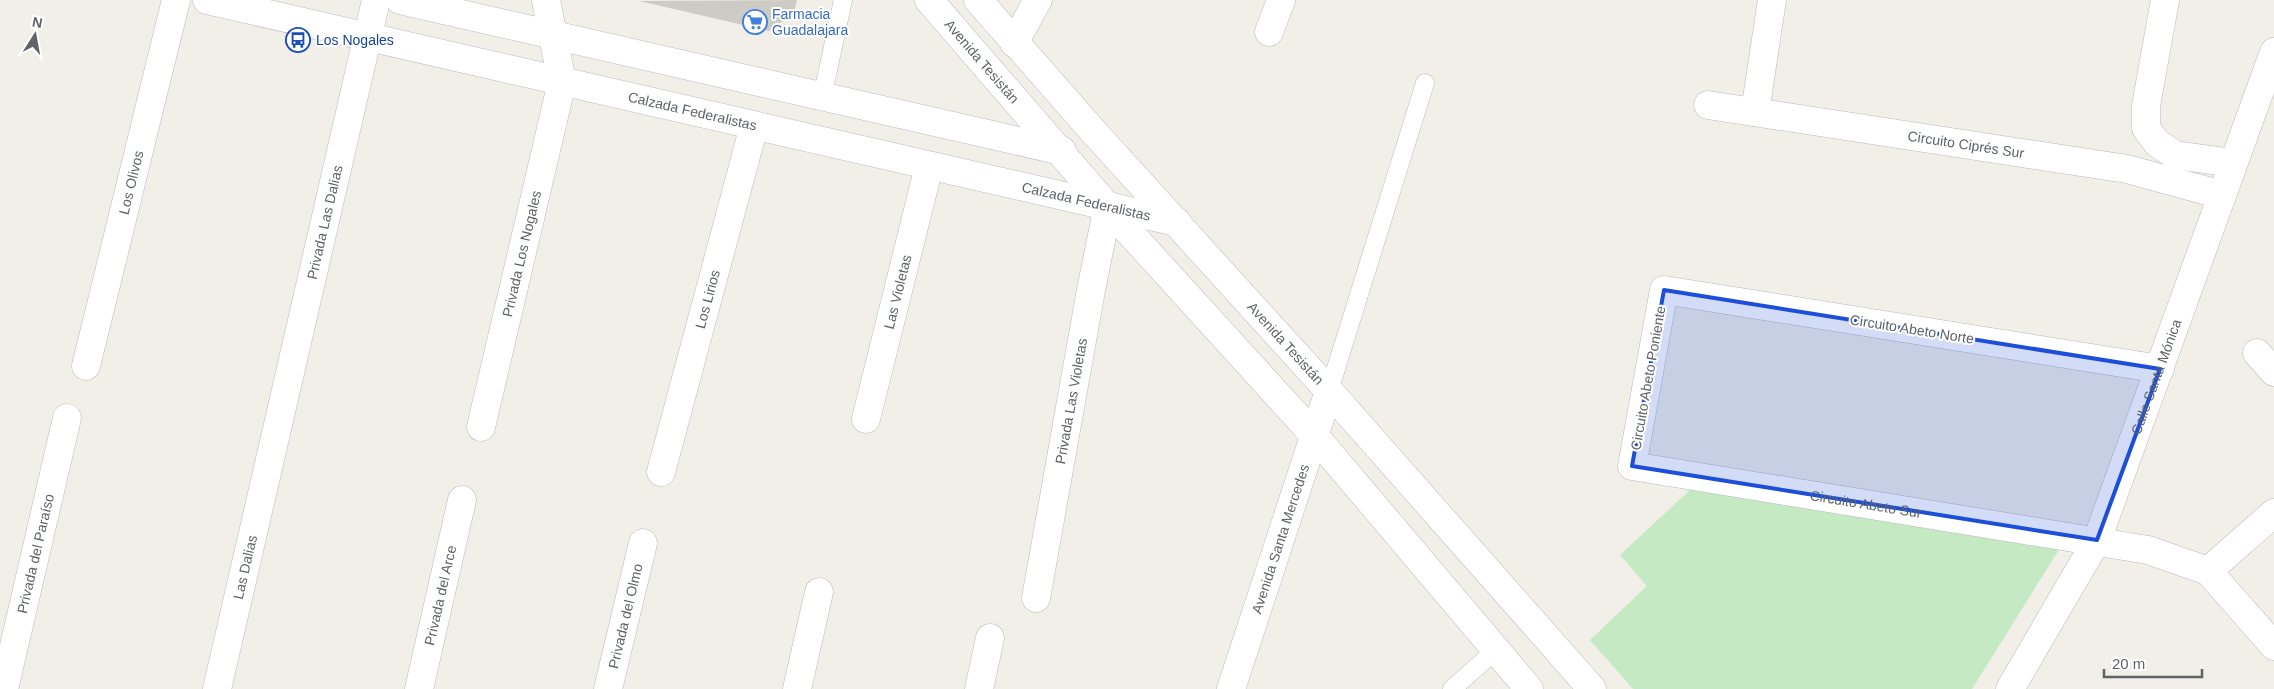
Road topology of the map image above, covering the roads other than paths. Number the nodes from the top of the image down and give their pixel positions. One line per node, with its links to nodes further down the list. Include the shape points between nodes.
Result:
1 (176, 0): 32 (street, Los Olivos)
2 (207, 0): 15 (street, Calzada Federalistas)
3 (376, 0): 15 (street, Privada Las Dalias)
4 (400, 0): 14 (street)
5 (546, 0): 14 (street)
6 (843, 0): 20 (lane)
7 (929, 0): 24 (street, Avenida Tesistán)
8 (978, 0): 16 (street, Avenida Tesistán)
9 (1038, 0): 16 (street)
10 (1281, 0): 13 (street)
11 (1772, 0): 22 (street)
12 (2165, 0): 25 (street, via 2146,106 2146,128 2157,143 2175,155)
13 (1269, 32)
14 (552, 35): 18 (street); 20 (street)
15 (367, 37): 18 (street, Calzada Federalistas); 39 (street, Privada Las Dalias)
16 (1014, 43): 27 (street, Avenida Tesistán)
17 (2271, 70): 25 (street, Calle Santa Mónica)
18 (562, 82): 23 (street, Calzada Federalistas); 37 (street, Privada Los Nogales)
19 (1426, 83): 34 (lane)
20 (822, 98): 24 (street)
21 (1708, 105): 22 (street, Circuito Ciprés Sur)
22 (1755, 112): 28 (street, Circuito Ciprés Sur, via 2127,169)
23 (754, 126): 26 (street, Calzada Federalistas); 41 (street, Los Lirios)
24 (1057, 150): 27 (street); 29 (street, Avenida Tesistán)
25 (2233, 163): 28 (street, Calle Santa Mónica)
26 (929, 166): 29 (street, Calzada Federalistas); 36 (street, Las Violetas)
27 (1124, 166): 30 (street, Avenida Tesistán)
28 (2222, 195): 33 (street, Calle Santa Mónica)
29 (1108, 206): 30 (street, Calzada Federalistas); 38 (street, Avenida Tesistán); 48 (street, Privada Las Violetas)
30 (1177, 222): 34 (street, Avenida Tesistán)
31 (1664, 290): 33 (street, Circuito Abeto Norte); 40 (street, Circuito Abeto Poniente)
32 (86, 366)
33 (2160, 369): 44 (street, Calle Santa Mónica)
34 (1329, 391): 38 (street, Avenida Santa Mercedes); 61 (street, Avenida Tesistán)
35 (67, 418): 52 (street, Privada del Paraíso)
36 (866, 418)
37 (481, 427)
38 (1314, 435): 51 (street, Avenida Tesistán); 58 (street, Avenida Santa Mercedes)
39 (274, 445): 53 (street, Las Dalias)
40 (1632, 466): 44 (street, Circuito Abeto Sur)
41 (662, 472)
42 (462, 500): 54 (street, Privada del Arce)
43 (2274, 513): 46 (street)
44 (2097, 540): 46 (street, Circuito Abeto Sur, via 2148,550); 62 (street, Calle Santa Mónica)
45 (643, 543): 55 (street, Privada del Olmo)
46 (2208, 571): 50 (street)
47 (819, 592): 56 (street)
48 (1036, 598)
49 (990, 638): 57 (street)
50 (2274, 646)
51 (1496, 650): 59 (lane); 60 (street, Avenida Tesistán)
52 (4, 689)
53 (217, 689)
54 (419, 689)
55 (608, 689)
56 (797, 689)
57 (979, 689)
58 (1232, 689)
59 (1452, 689)
60 (1529, 689)
61 (1592, 689)
62 (2010, 689)

